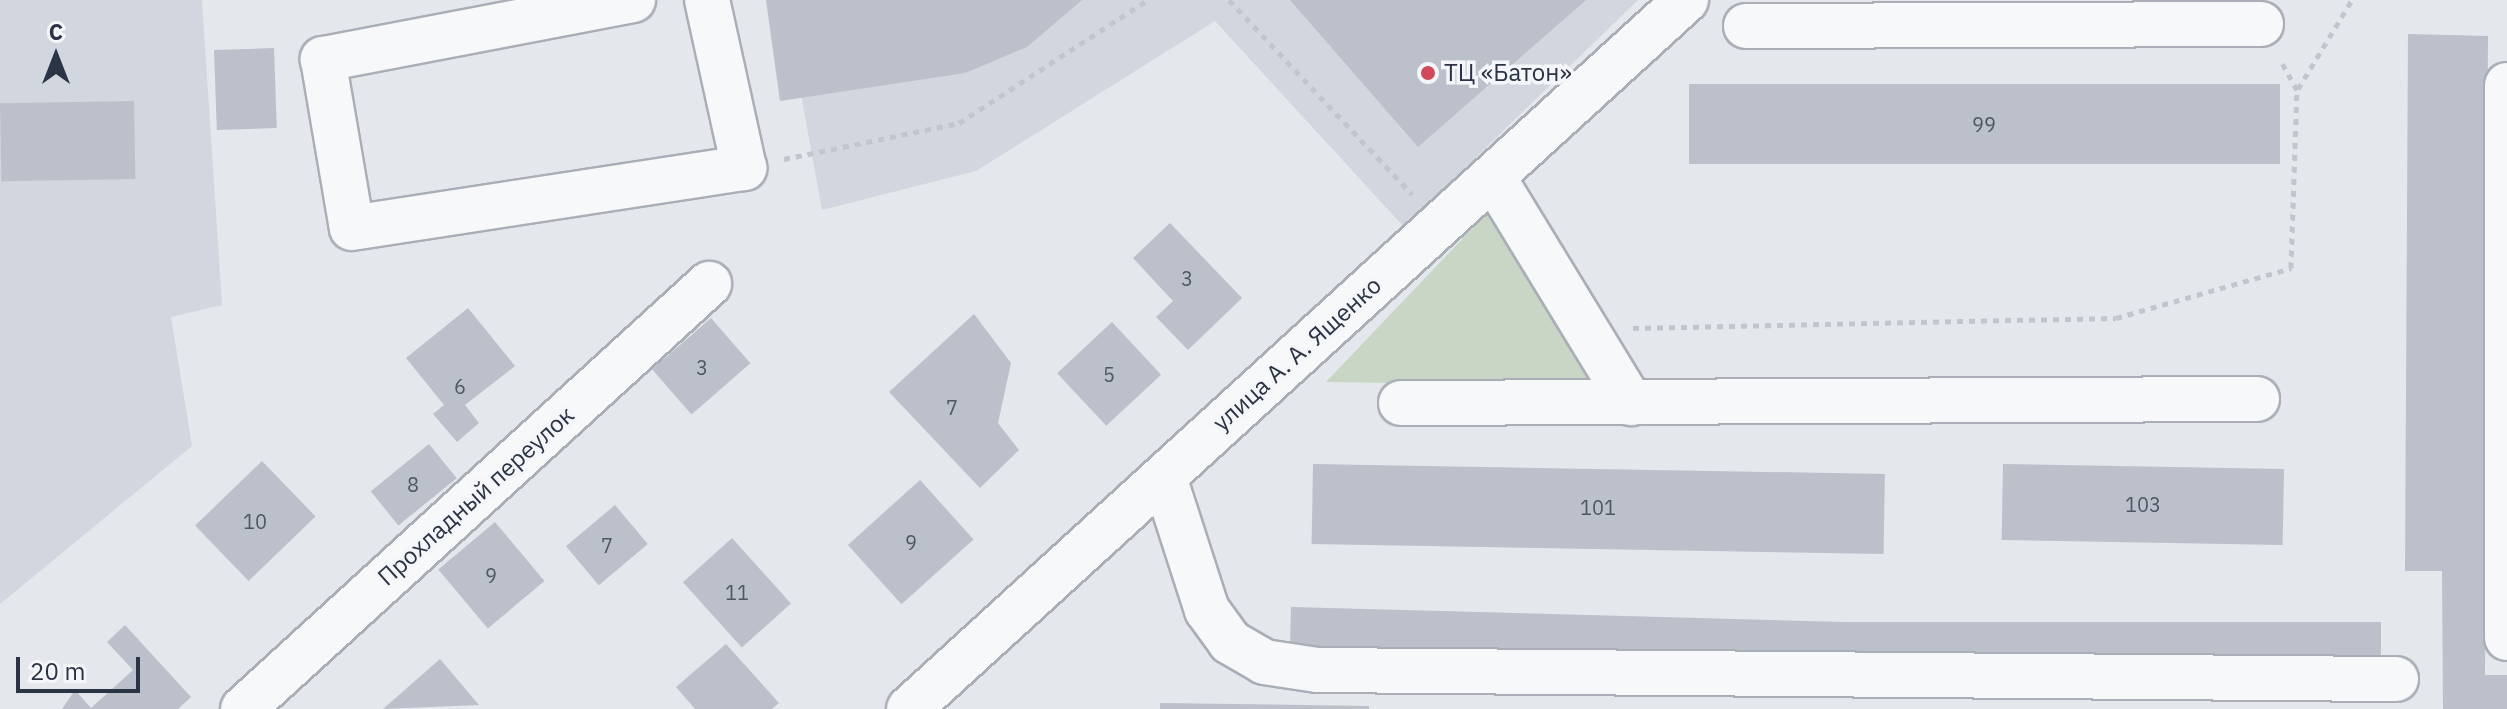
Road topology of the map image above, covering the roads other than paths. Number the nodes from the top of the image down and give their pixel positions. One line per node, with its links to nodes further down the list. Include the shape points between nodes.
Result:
1 (633, 0): 2 (street, via 323,59 352,228 744,168)
2 (707, 0)
3 (1686, 0): 8 (street, улица А. А. Ященко)
4 (1994, 13): 5 (street); 6 (street)
5 (2261, 24)
6 (1746, 26)
7 (2507, 85): 14 (street)
8 (1493, 177): 12 (street); 13 (street, улица А. А. Ященко)
9 (709, 284): 16 (street, Прохладный переулок)
10 (2257, 399): 12 (street)
11 (1401, 403): 12 (street)
12 (1631, 403)
13 (1164, 477): 15 (street, via 1207,610 1230,642 1264,662 1317,670); 17 (street, улица А. А. Ященко)
14 (2507, 638)
15 (2396, 679)
16 (243, 709)
17 (909, 709)

